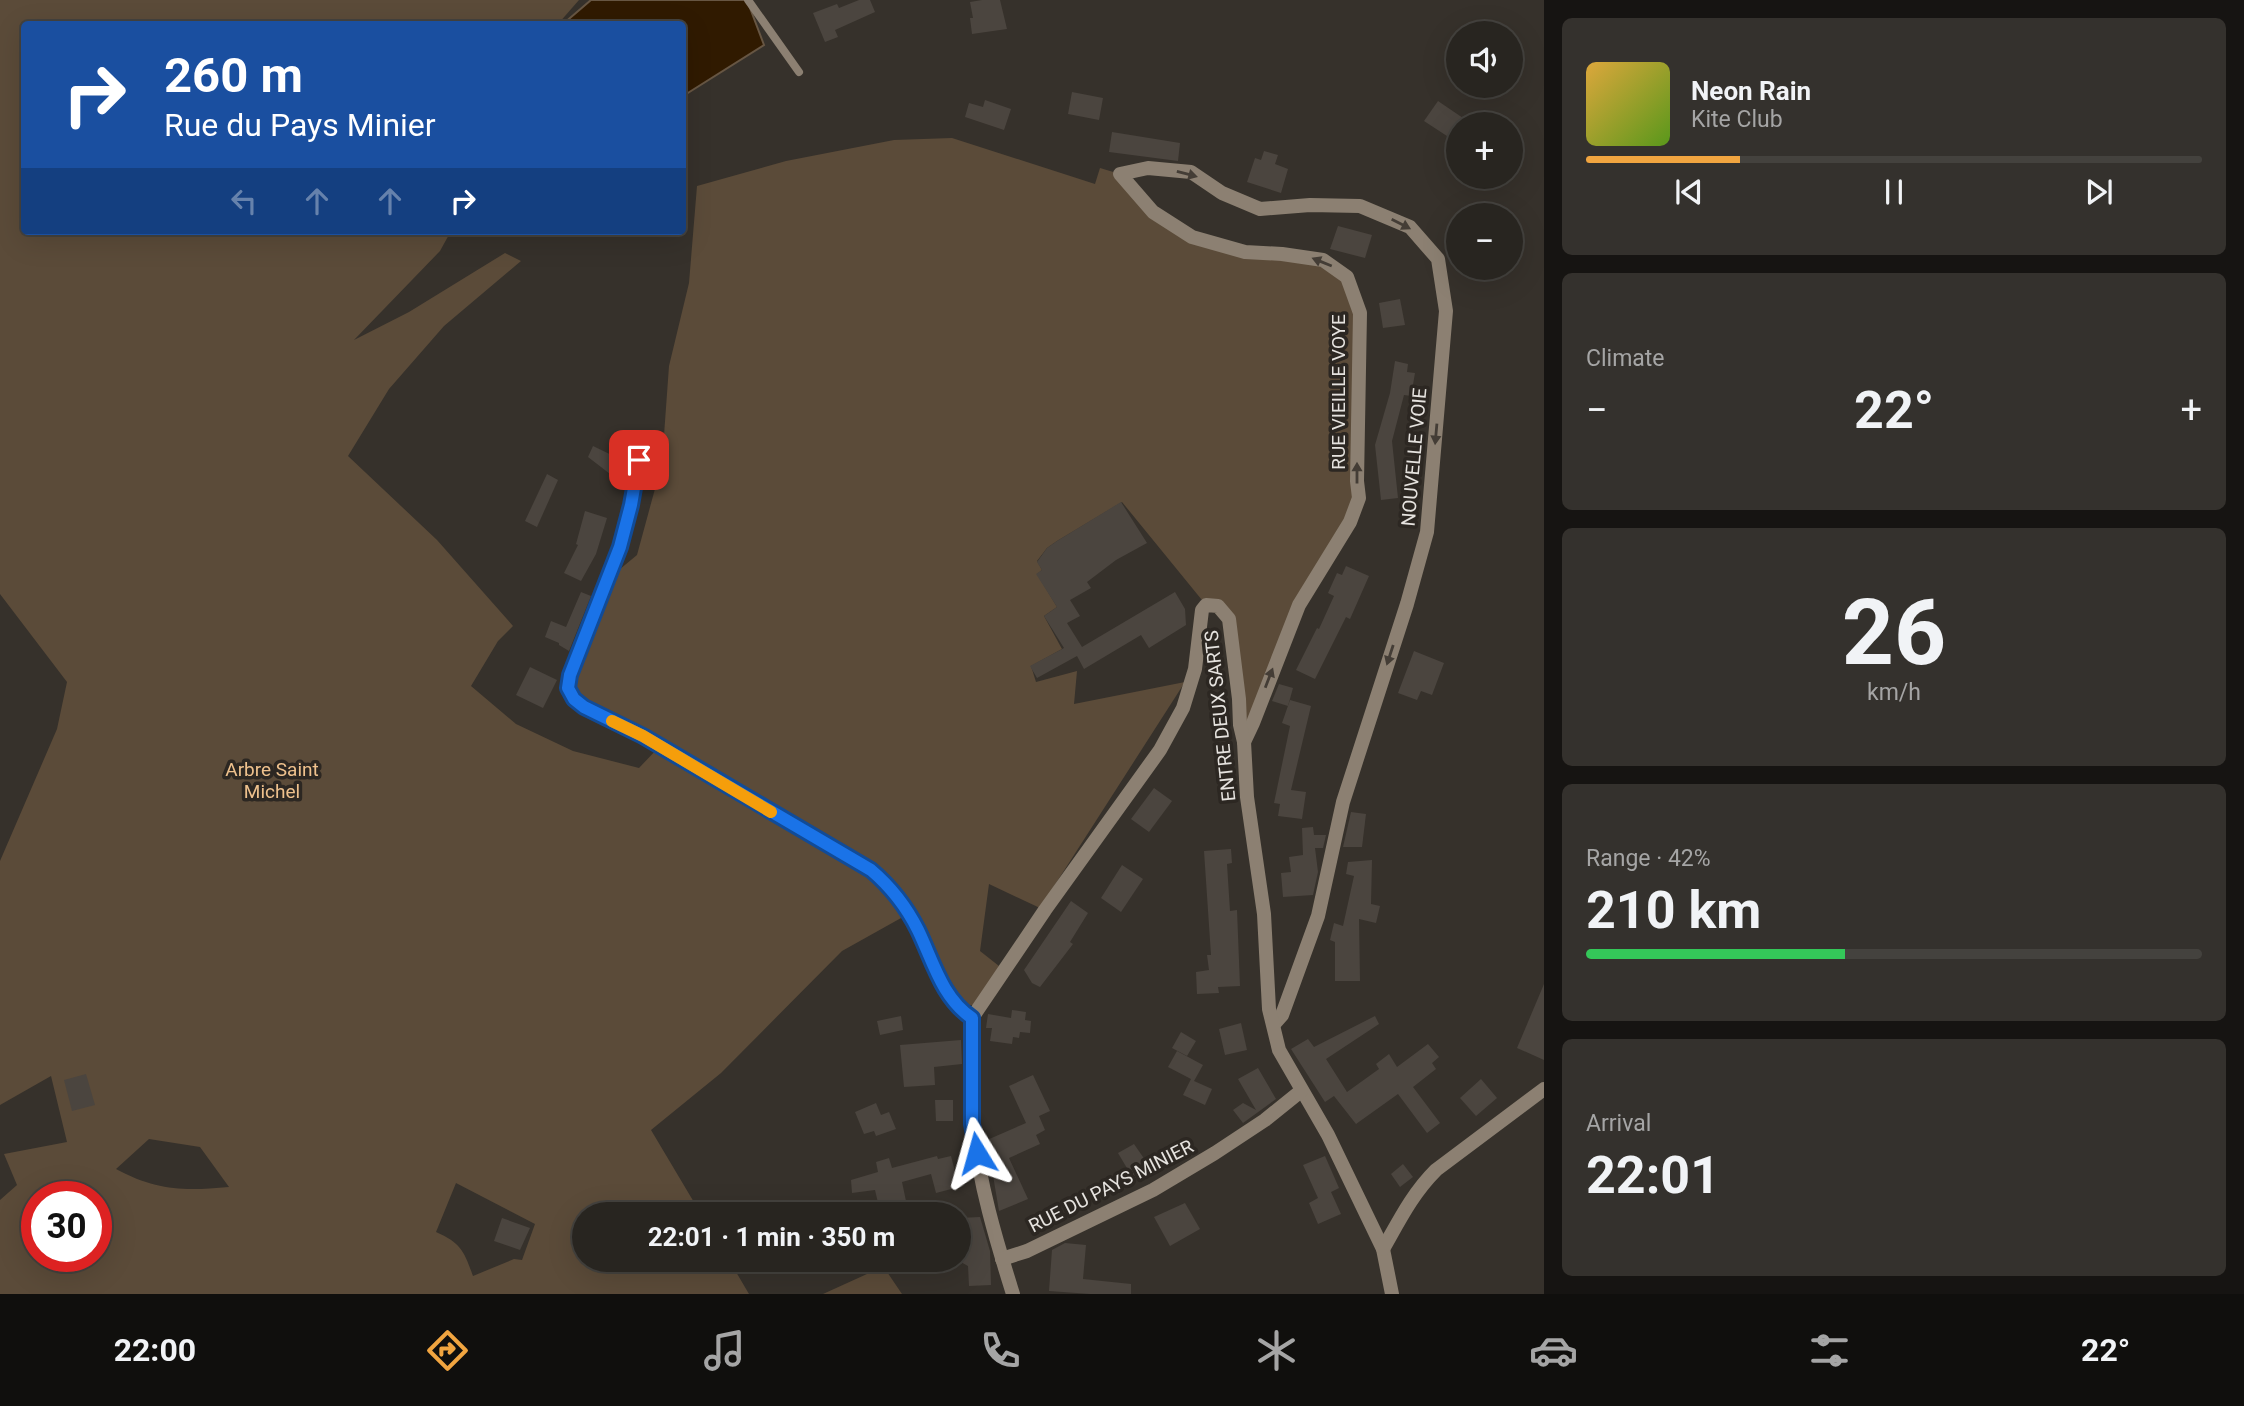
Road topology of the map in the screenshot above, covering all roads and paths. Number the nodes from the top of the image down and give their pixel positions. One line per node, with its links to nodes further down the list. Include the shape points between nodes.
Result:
1 (748, 0): 2 (lane)
2 (799, 72)
3 (1120, 174): 5 (street, RUE VIEILLE VOYE, one-way to 3, via 1299,605 1350,522 1359,498 1360,313 1347,277 1323,260 1245,252 1192,237 1153,212); 7 (street, NOUVELLE VOIE, one-way to 7, via 1148,168 1191,172 1222,193 1260,209 1360,206 1410,227 1438,259 1446,311 1427,532 1343,802 1318,916 1282,1015)
4 (643, 438): 6 (street, via 620,547 570,675 568,688 574,699 871,870 907,910 945,990)
5 (1244, 741): 6 (street, ENTRE DEUX SARTS, via 1228,619 1218,606 1206,605 1183,708 1160,750); 7 (street, ENTRE DEUX SARTS)
6 (972, 1018): 11 (street, via 972,1124)
7 (1274, 1024): 9 (street, ENTRE DEUX SARTS, via 1279,1050)
8 (1544, 1089): 10 (street, via 1436,1170 1408,1202)
9 (1301, 1091): 10 (street, ENTRE DEUX SARTS, via 1328,1135); 11 (street, RUE DU PAYS MINIER, via 1265,1120 1153,1190)
10 (1383, 1250): 13 (street, ENTRE DEUX SARTS)
11 (1002, 1259): 12 (street)
12 (1013, 1294)
13 (1392, 1294)

